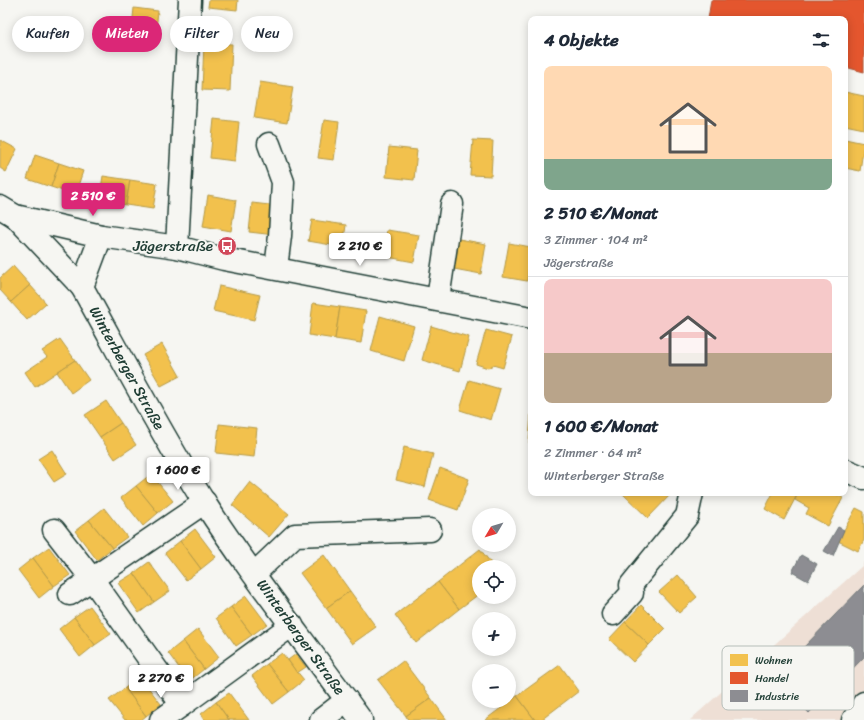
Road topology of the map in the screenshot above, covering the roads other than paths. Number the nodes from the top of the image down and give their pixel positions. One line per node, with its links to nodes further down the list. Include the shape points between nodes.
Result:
1 (190, 0): 6 (street)
2 (269, 144): 7 (street, via 283,182)
3 (452, 204): 9 (street)
4 (8, 211): 5 (street); 8 (street)
5 (101, 236): 6 (street); 8 (street)
6 (177, 247): 7 (street)
7 (276, 268): 9 (street)
8 (82, 287): 14 (street, Winterberger Straße)
9 (438, 299): 10 (street)
10 (528, 317)
11 (848, 471): 12 (street)
12 (864, 478)
13 (691, 496): 20 (street, via 687,516 631,585 632,593)
14 (205, 502): 17 (street, Winterberger Straße); 18 (street)
15 (54, 530): 18 (street)
16 (430, 530): 17 (street, Winterberger Straße, via 295,535)
17 (254, 574): 21 (street, Winterberger Straße)
18 (92, 579): 19 (street); 24 (street)
19 (70, 594)
20 (613, 614)
21 (292, 625): 22 (street, Winterberger Straße); 24 (street)
22 (347, 700): 26 (street, Winterberger Straße); 27 (street, Winterberger Straße)
23 (864, 703): 28 (street)
24 (182, 705): 25 (street)
25 (161, 720)
26 (322, 720)
27 (361, 720)
28 (853, 720)

